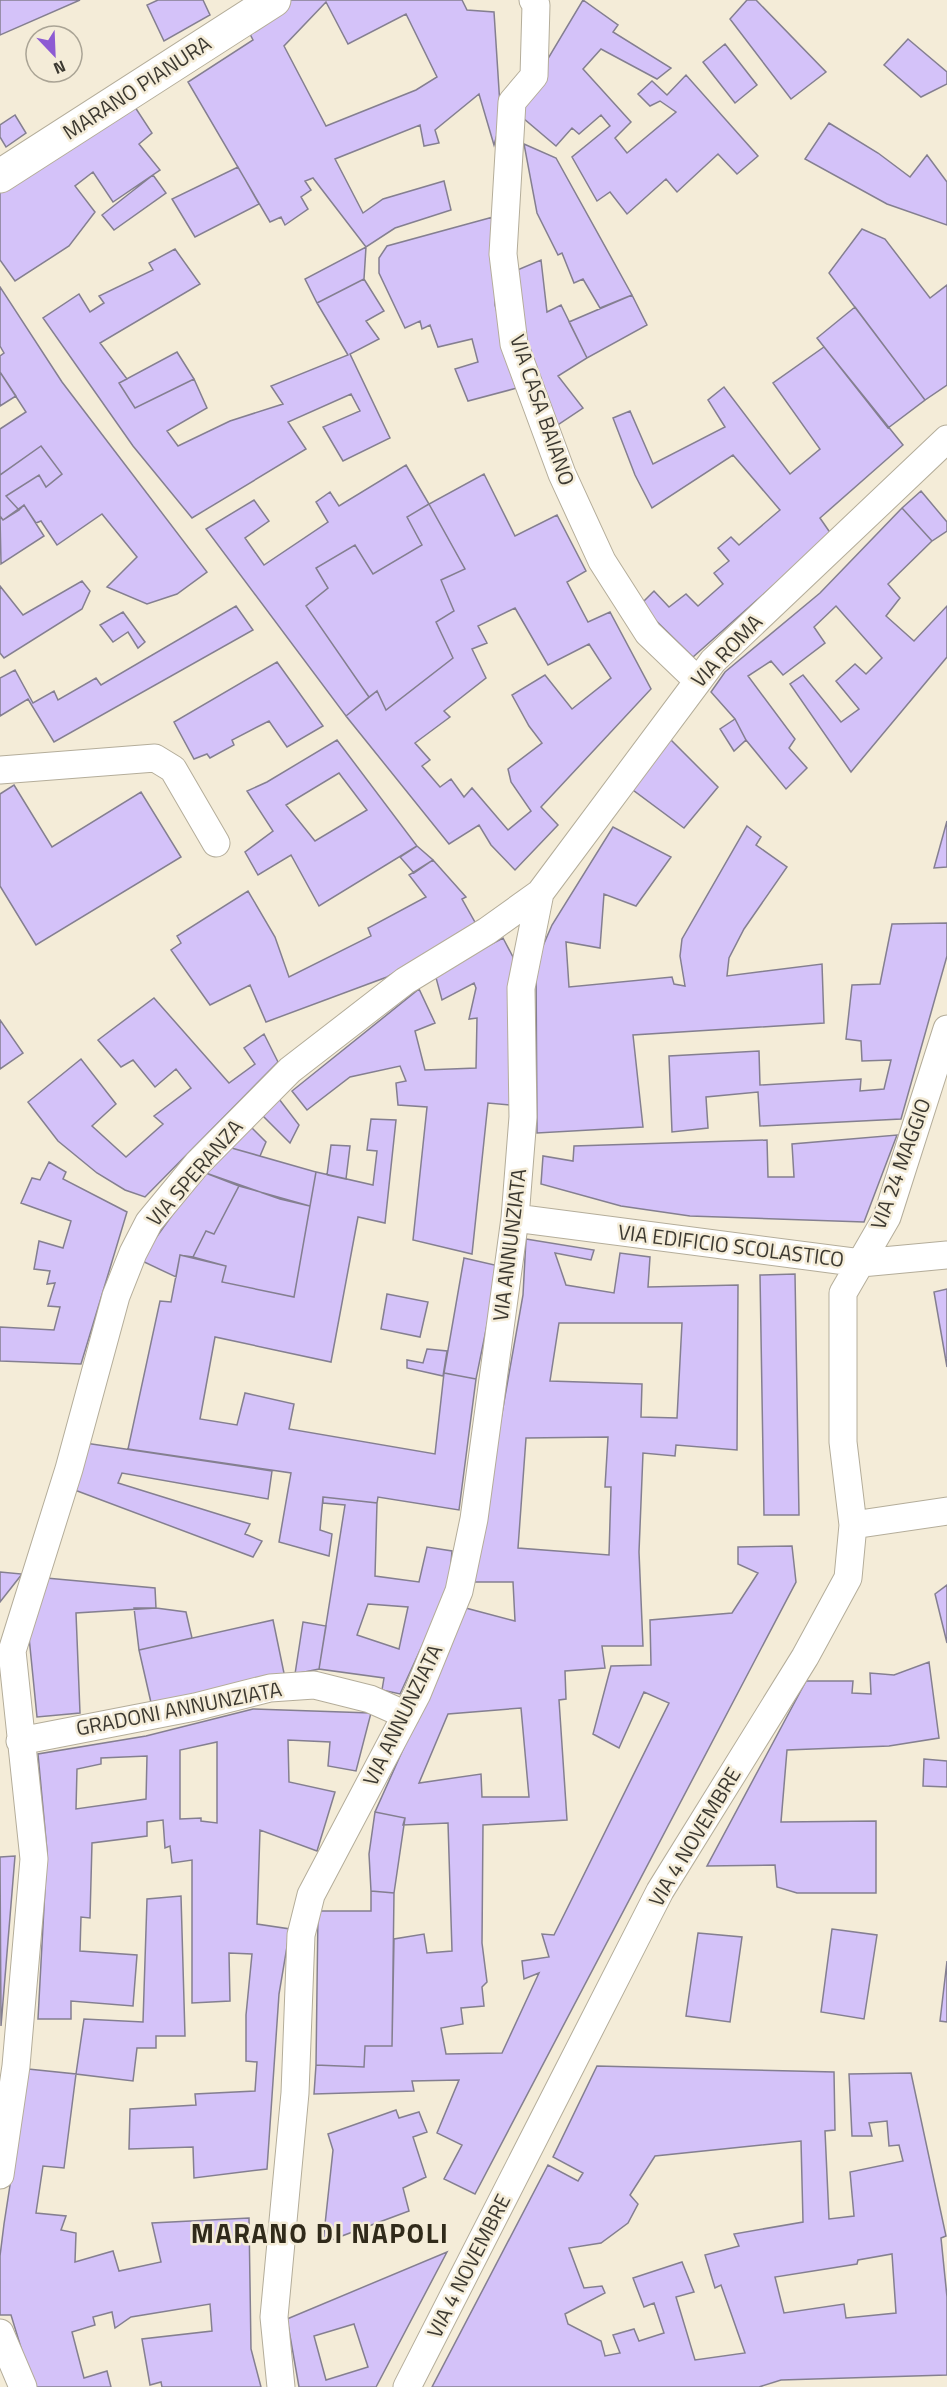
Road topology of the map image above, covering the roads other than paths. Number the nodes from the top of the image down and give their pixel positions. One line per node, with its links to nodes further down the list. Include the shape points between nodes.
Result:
1 (274, 0): 3 (street, MARANO PIANURA)
2 (533, 0): 5 (street, VIA CASA BAIANO, via 534,75 512,102 503,254 514,344 562,474 602,561 648,633)
3 (0, 176)
4 (947, 439): 5 (street, VIA ROMA)
5 (697, 680): 8 (street, VIA ROMA)
6 (0, 770): 7 (street, via 155,759 173,769)
7 (216, 843)
8 (540, 894): 10 (street, VIA ANNUNZIATA, via 521,987 523,1117); 15 (street, VIA SPERANZA, via 405,981 290,1071 197,1164 149,1222 116,1296 66,1479)
9 (947, 1029): 12 (street, VIA 24 MAGGIO, via 887,1217)
10 (515, 1218): 12 (street, VIA EDIFICIO SCOLASTICO); 16 (street, VIA ANNUNZIATA, via 474,1519 461,1581)
11 (947, 1255): 12 (street, VIA EDIFICIO SCOLASTICO)
12 (861, 1263): 14 (street, VIA 4 NOVEMBRE, via 843,1293 843,1442)
13 (947, 1511): 14 (street)
14 (853, 1525): 22 (street, VIA 4 NOVEMBRE, via 848,1578 805,1657 660,1891)
15 (6, 1654): 17 (street)
16 (406, 1715): 17 (street, GRADONI ANNUNZIATA, via 370,1699 314,1685 270,1688 195,1707); 21 (street, VIA ANNUNZIATA, via 311,1895 301,1935 295,2093 274,2317)
17 (20, 1741): 18 (street, via 34,1858 16,2066)
18 (0, 2175)
19 (0, 2333): 20 (street)
20 (22, 2387)
21 (281, 2387)
22 (407, 2387)

